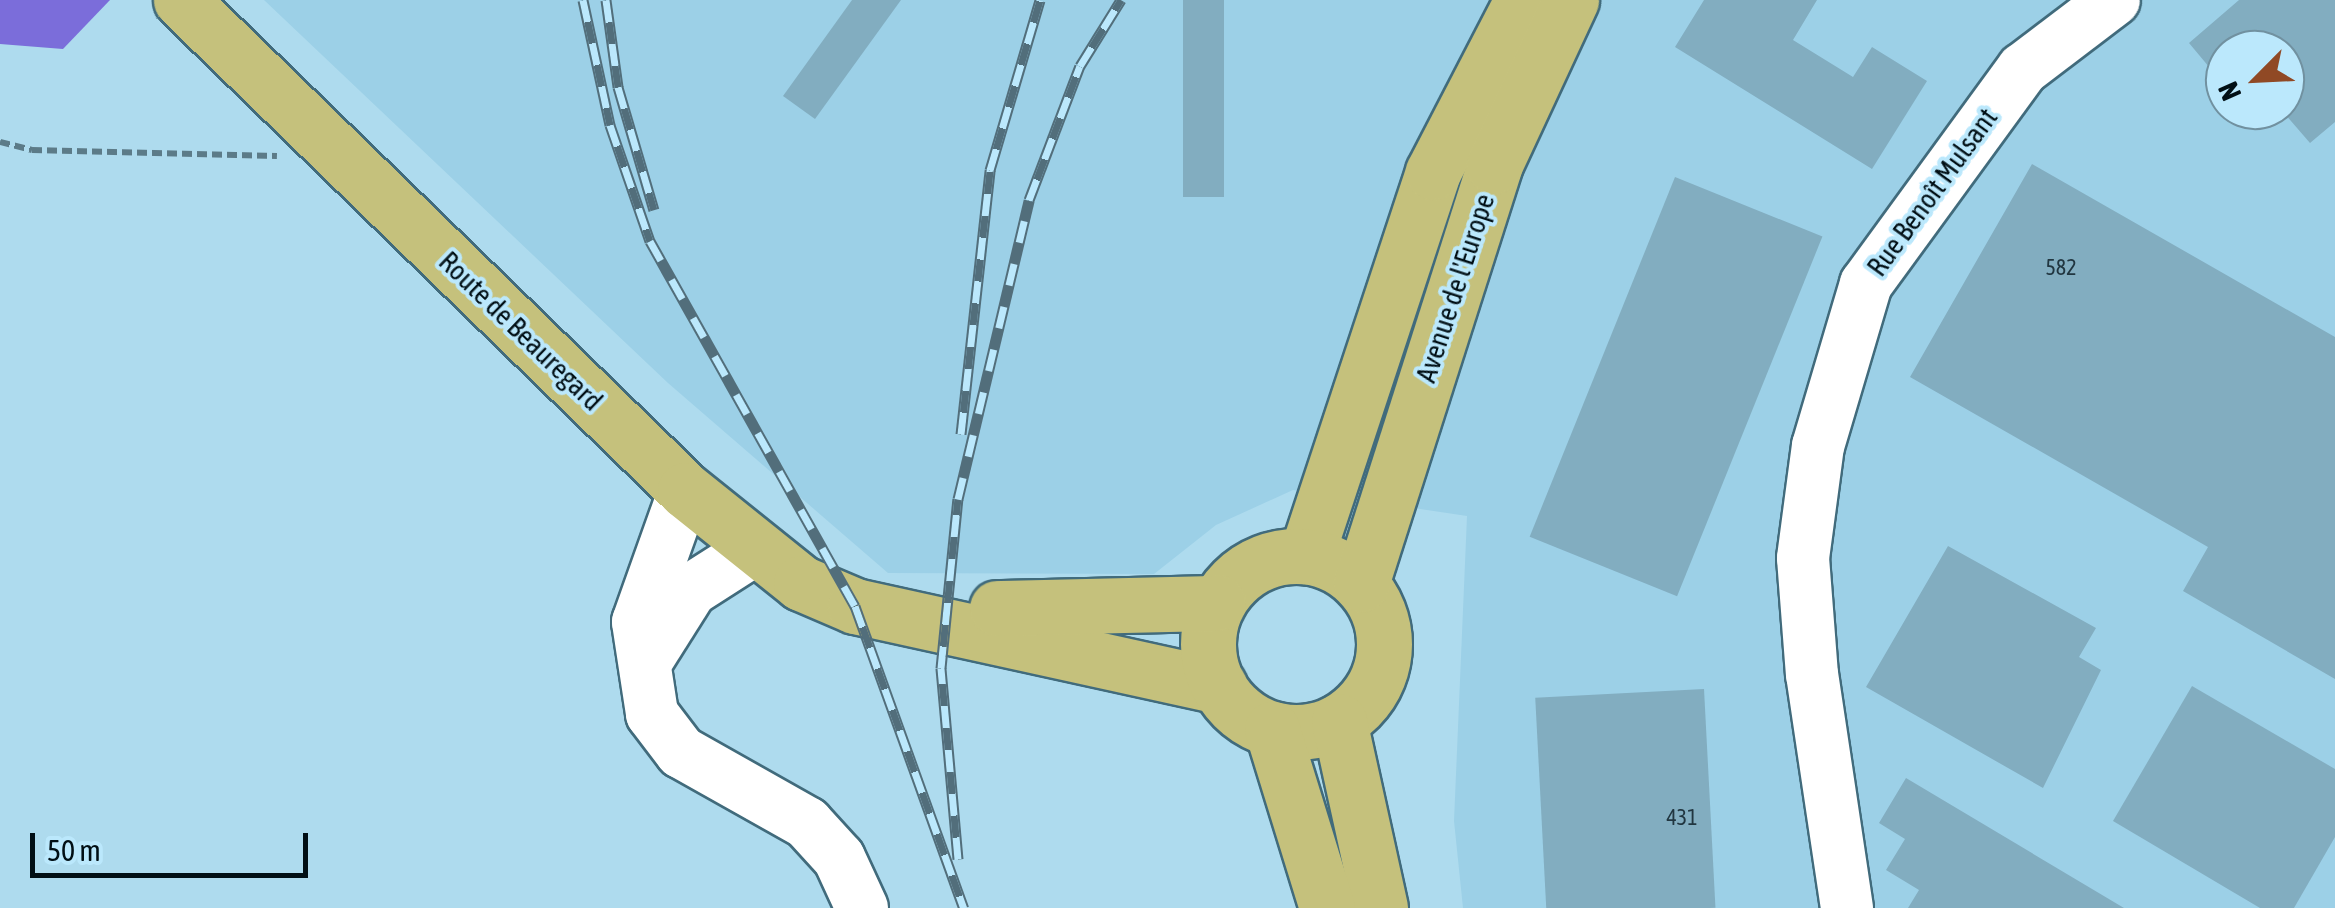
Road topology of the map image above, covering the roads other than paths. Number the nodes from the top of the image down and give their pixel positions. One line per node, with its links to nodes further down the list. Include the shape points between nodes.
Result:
1 (1522, 0): 7 (main road, Avenue de l'Europe, via 1433,172)
2 (1571, 0): 8 (main road, Avenue de l'Europe, via 1494,166)
3 (2114, 0): 18 (street, Rue Benoît Mulsant, via 2023,69 1950,160 1866,284 1829,410 1803,558 1812,675)
4 (184, 2): 5 (main road, Route de Beauregard)
5 (684, 490): 6 (main road, Route de Beauregard); 11 (street, via 638,622)
6 (756, 549): 10 (main road, Route de Beauregard, via 801,583); 11 (street, via 691,590)
7 (1306, 556): 8 (main road); 9 (main road, via 1254,566)
8 (1360, 584): 13 (main road, via 1376,606 1383,657 1368,694)
9 (1218, 603): 10 (main road, Route de Beauregard); 12 (main road, via 1208,645)
10 (892, 612): 12 (main road, Route de Beauregard)
11 (644, 666): 15 (street, via 646,698 671,742 790,808 839,858)
12 (1219, 686): 14 (main road, via 1251,720)
13 (1340, 721): 14 (main road); 17 (main road)
14 (1272, 729): 16 (main road)
15 (862, 908)
16 (1327, 908)
17 (1380, 908)
18 (1847, 908)

